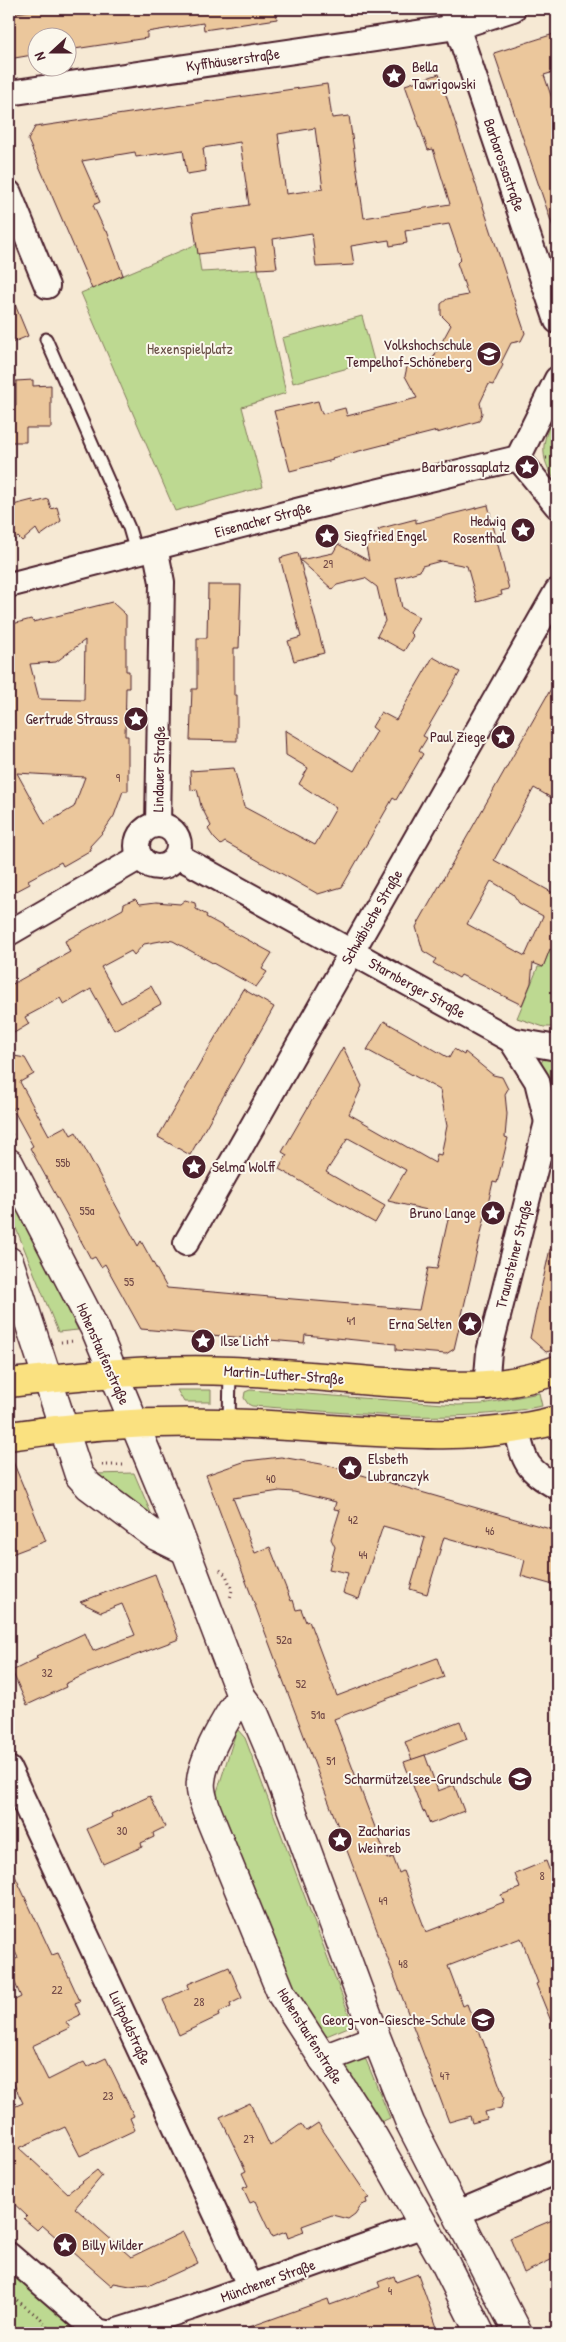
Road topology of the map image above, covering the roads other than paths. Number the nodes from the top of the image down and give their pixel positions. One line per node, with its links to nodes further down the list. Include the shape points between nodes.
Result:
1 (513, 9): 2 (street, Kyffhäuserstraße)
2 (454, 18): 3 (street, Kyffhäuserstraße); 6 (street, Barbarossastraße)
3 (9, 94)
4 (9, 193): 5 (street)
5 (47, 286)
6 (557, 321)
7 (46, 339): 11 (lane, via 129,528)
8 (557, 379): 9 (street)
9 (518, 458): 10 (street); 11 (street, Eisenacher Straße)
10 (557, 506)
11 (145, 550): 12 (street, Eisenacher Straße); 14 (street, Lindauer Straße, via 162,582)
12 (9, 585)
13 (557, 592): 18 (street, Schwäbische Straße)
14 (158, 825): 15 (street, via 176,835 180,849); 16 (street, Lindauer Straße, via 142,833 137,845)
15 (178, 856): 16 (street, via 163,867 150,866); 18 (street, Starnberger Straße)
16 (140, 858): 17 (street)
17 (9, 933)
18 (352, 952): 19 (street, Starnberger Straße); 23 (street, Schwäbische Straße)
19 (511, 1040): 20 (street, Starnberger Straße); 21 (street, Traunsteiner Straße, via 537,1081)
20 (557, 1048)
21 (552, 1113): 30 (street, Traunsteiner Straße, via 489,1352)
22 (9, 1163): 27 (main road, Hohenstaufenstraße, via 96,1331)
23 (186, 1244)
24 (9, 1261): 28 (main road)
25 (557, 1370): 30 (main road, Martin-Luther-Straße, via 518,1382)
26 (230, 1371): 27 (main road, Martin-Luther-Straße); 30 (main road, Martin-Luther-Straße); 32 (lane)
27 (113, 1373): 28 (main road, Martin-Luther-Straße); 33 (main road, Hohenstaufenstraße)
28 (47, 1379): 29 (main road, Martin-Luther-Straße); 34 (main road)
29 (9, 1383)
30 (486, 1387)
31 (557, 1420): 35 (main road)
32 (229, 1423): 33 (main road); 35 (main road, via 428,1436)
33 (134, 1425): 34 (main road); 38 (main road, Hohenstaufenstraße)
34 (63, 1430): 36 (main road); 38 (main road, via 78,1475 83,1480 156,1536)
35 (517, 1430): 37 (street, via 529,1468)
36 (9, 1436)
37 (557, 1487)
38 (185, 1550): 39 (main road, Hohenstaufenstraße)
39 (241, 1696): 41 (main road, Hohenstaufenstraße, via 255,1715 269,1748); 42 (main road, Hohenstaufenstraße, via 227,1717 204,1767 200,1782 204,1802 282,1995)
40 (9, 1769): 47 (street, Luitpoldstraße)
41 (376, 2039): 42 (main road); 44 (main road, Hohenstaufenstraße, via 410,2123)
42 (323, 2059): 45 (main road, Hohenstaufenstraße, via 373,2136)
43 (557, 2171): 44 (street)
44 (458, 2213): 50 (main road, Hohenstaufenstraße)
45 (424, 2225): 47 (street, Münchener Straße); 49 (main road, Hohenstaufenstraße)
46 (9, 2255): 48 (street)
47 (250, 2287): 48 (street, Münchener Straße)
48 (105, 2333)
49 (480, 2333)
50 (518, 2333)

